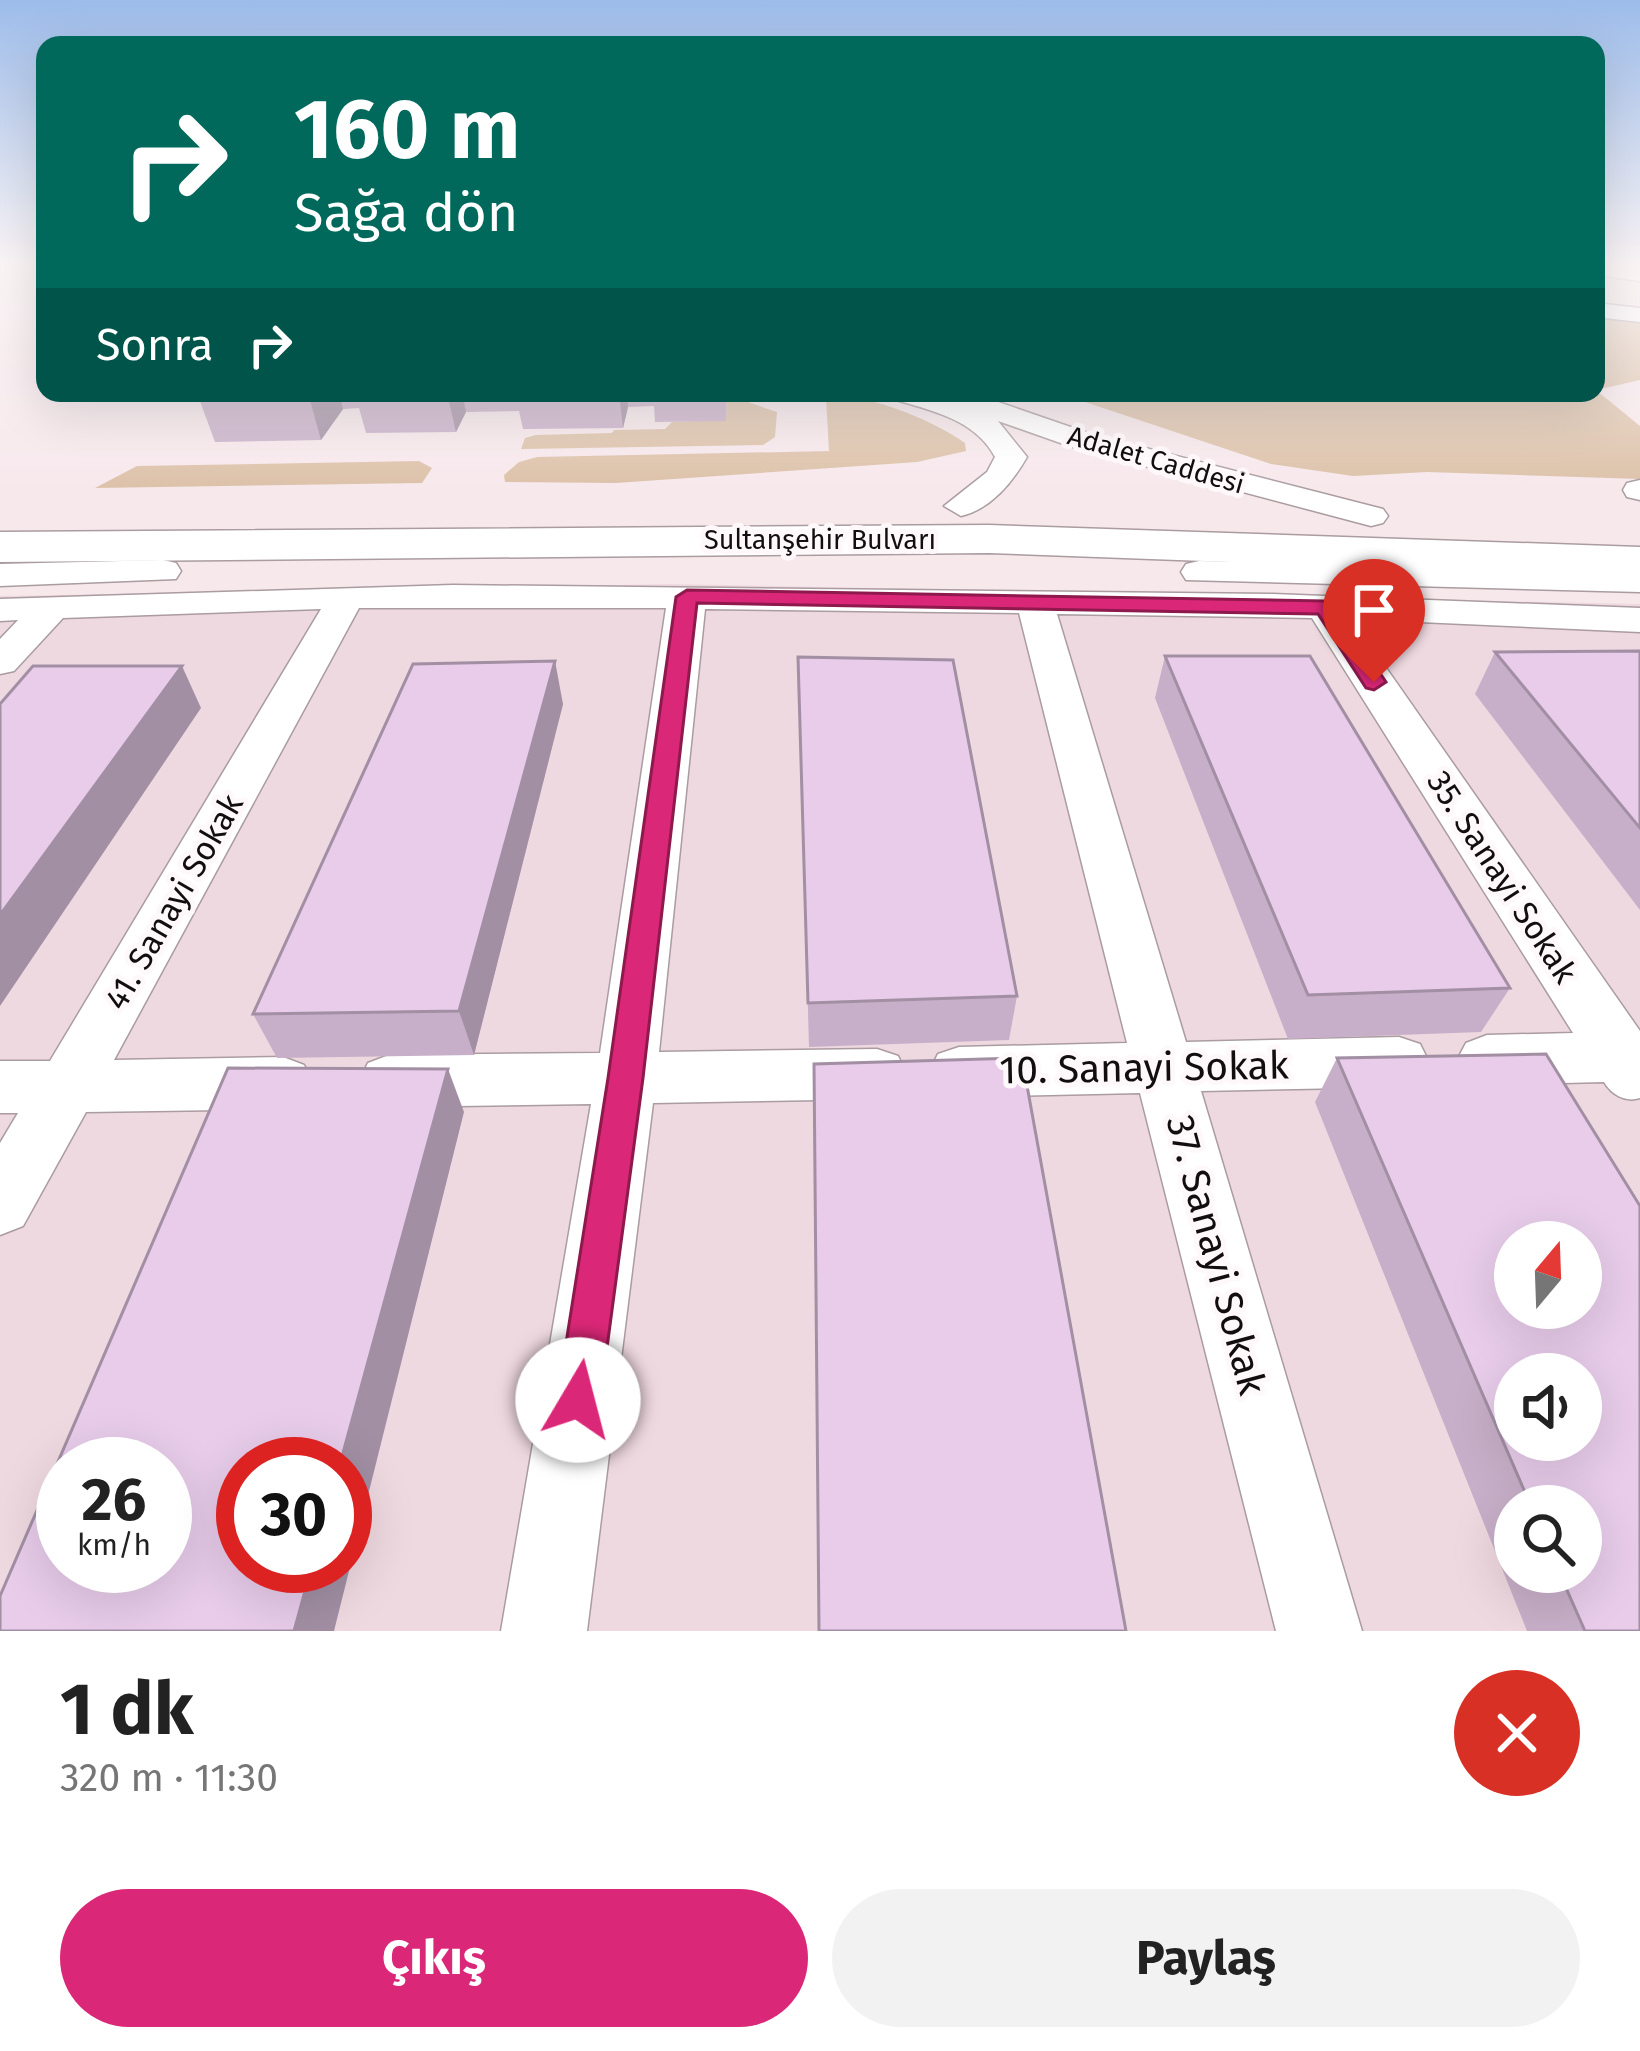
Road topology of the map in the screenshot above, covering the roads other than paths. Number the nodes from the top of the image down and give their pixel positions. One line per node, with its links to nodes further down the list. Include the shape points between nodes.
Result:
1 (932, 402): 4 (street, via 1002,435)
2 (971, 402): 3 (street, Adalet Caddesi)
3 (1080, 440): 4 (street, via 1075,454); 7 (street, Adalet Caddesi)
4 (1011, 457): 5 (street, via 999,478)
5 (962, 506): 6 (highway, Sultanşehir Bulvarı); 7 (highway, Sultanşehir Bulvarı)
6 (0, 517)
7 (1371, 517): 8 (highway, Sultanşehir Bulvarı)
8 (1640, 527)
9 (0, 547): 10 (highway, Sultanşehir Bulvarı, via 989,539)
10 (1640, 562)
11 (0, 575): 12 (street, via 897,567)
12 (1640, 581)
13 (687, 597): 14 (street); 15 (street); 23 (street)
14 (346, 598): 16 (street); 24 (street, 41. Sanayi Sokak)
15 (1035, 602): 17 (street); 22 (street, 37. Sanayi Sokak)
16 (52, 607): 18 (street); 20 (street)
17 (1325, 608): 19 (street); 21 (street, 35. Sanayi Sokak)
18 (0, 610)
19 (1633, 626)
20 (0, 662)
21 (1633, 1066): 22 (street, 10. Sanayi Sokak)
22 (1164, 1069): 23 (street, 10. Sanayi Sokak); 28 (street, 37. Sanayi Sokak)
23 (626, 1078): 24 (street, 10. Sanayi Sokak); 27 (street)
24 (70, 1086): 25 (street, 10. Sanayi Sokak); 26 (street, 41. Sanayi Sokak)
25 (0, 1087)
26 (0, 1204)
27 (544, 1631)
28 (1319, 1631)

